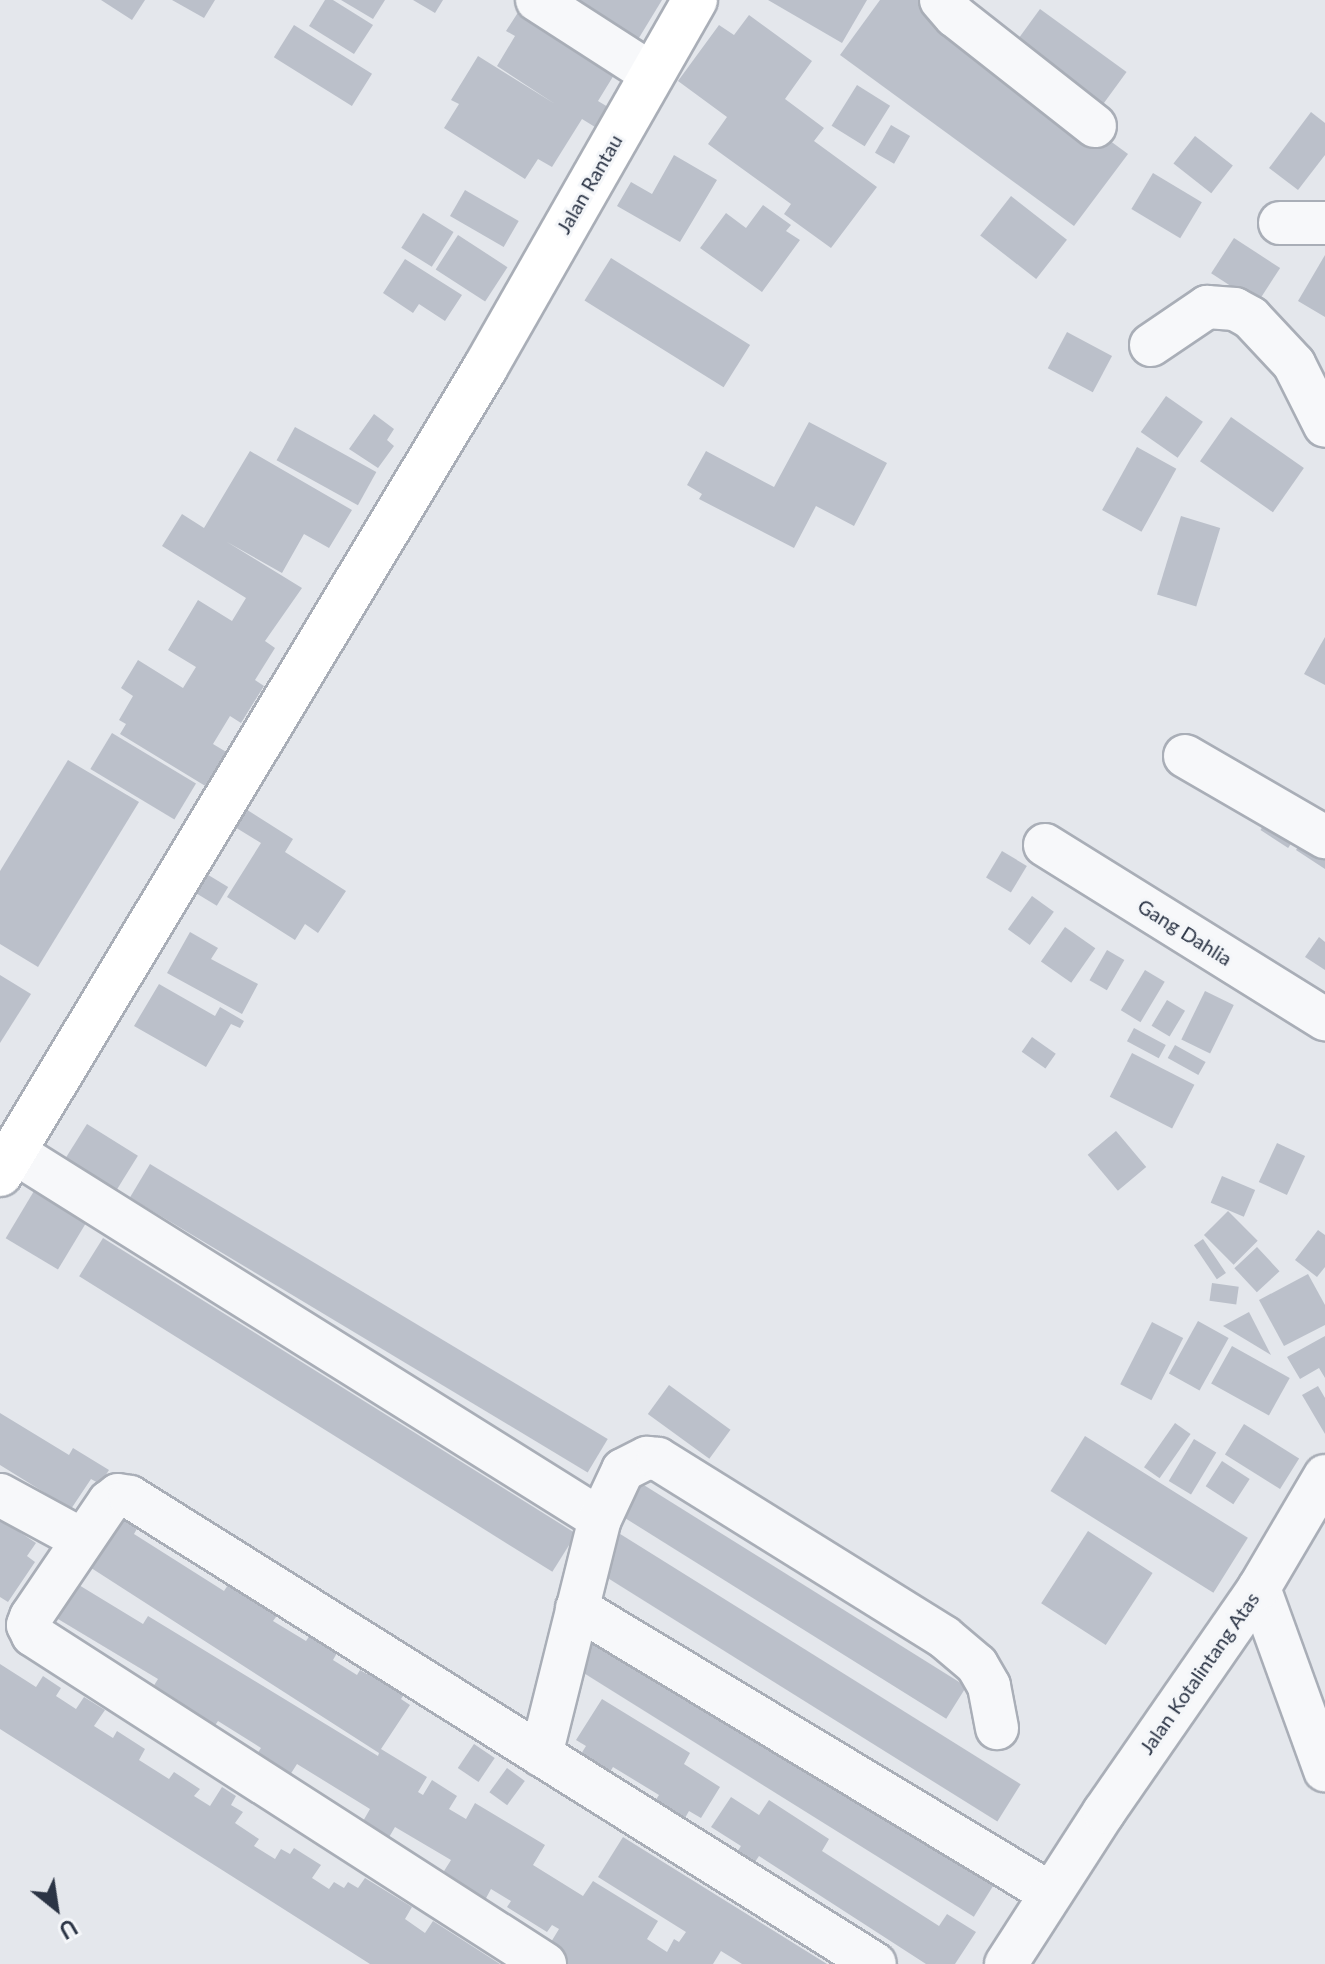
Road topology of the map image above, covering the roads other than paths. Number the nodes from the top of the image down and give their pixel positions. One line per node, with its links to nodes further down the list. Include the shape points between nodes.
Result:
1 (537, 0): 4 (street)
2 (695, 0): 4 (main road, Jalan Rantau)
3 (941, 0): 5 (street)
4 (652, 74): 14 (main road, Jalan Rantau, via 485,368)
5 (1095, 126)
6 (1280, 223): 7 (street)
7 (1325, 223)
8 (1151, 345): 9 (street, via 1200,310 1235,309 1251,318 1294,364)
9 (1325, 426)
10 (1185, 756): 11 (street)
11 (1325, 837)
12 (1045, 845): 13 (street, Gang Dahlia)
13 (1325, 1019)
14 (7, 1163): 17 (street)
15 (1325, 1476): 19 (street, Jalan Kotalintang Atas)
16 (0, 1495): 18 (street)
17 (600, 1519): 20 (street); 21 (street, via 623,1470 633,1462 658,1459 944,1637 977,1665 989,1686)
18 (83, 1540): 22 (street, via 109,1502 118,1495 130,1497); 25 (street, via 31,1617 33,1635)
19 (1259, 1588): 23 (street); 24 (street, Jalan Kotalintang Atas)
20 (577, 1608): 22 (street); 24 (street)
21 (997, 1728)
22 (541, 1755): 26 (street)
23 (1325, 1770)
24 (1059, 1880): 27 (street, Jalan Kotalintang Atas)
25 (545, 1964)
26 (875, 1964)
27 (1006, 1964)

